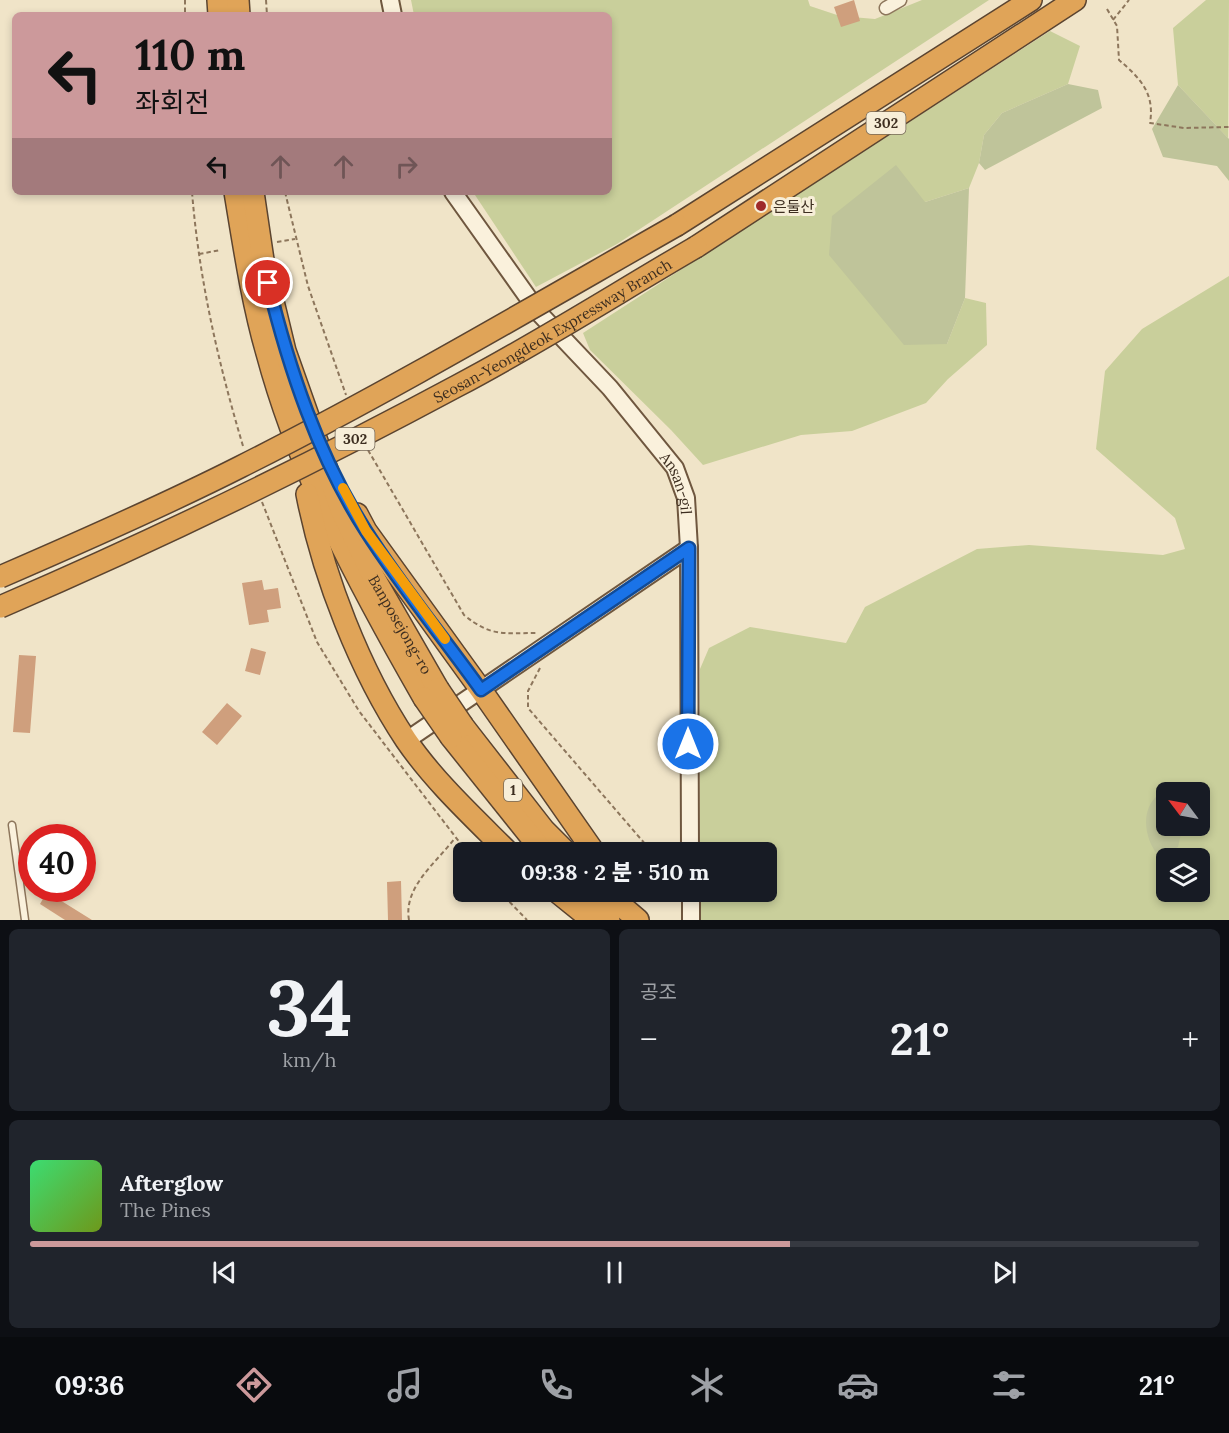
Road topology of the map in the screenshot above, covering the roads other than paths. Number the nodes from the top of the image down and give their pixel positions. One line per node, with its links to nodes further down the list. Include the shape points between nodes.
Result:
1 (900, 0): 4 (street)
2 (1031, 0): 10 (highway, Seosan-Yeongdeok Expressway Branch / 302, bridge, via 677,225 441,360 240,467)
3 (1075, 0): 11 (highway, Seosan-Yeongdeok Expressway Branch / 302, bridge, via 696,247 459,385 256,490 120,556)
4 (886, 8)
5 (236, 195): 8 (highway, Banposejong-ro / 1, via 267,354)
6 (253, 195): 8 (highway, Banposejong-ro / 1, via 263,260)
7 (455, 195): 9 (street, Ansan-gil, via 539,313 610,388 675,468 686,498)
8 (306, 438): 12 (highway, via 366,531); 13 (highway, Banposejong-ro / 1, bridge, via 431,694); 14 (highway, via 311,515 337,599 372,678)
9 (689, 548): 12 (street); 20 (street, Ansan-gil)
10 (0, 577)
11 (0, 608)
12 (481, 690): 14 (street); 19 (highway)
13 (457, 732): 17 (highway, Banposejong-ro / 1); 18 (highway, Banposejong-ro / 1)
14 (406, 740): 16 (highway)
15 (12, 825): 26 (lane)
16 (498, 842)
17 (536, 842)
18 (556, 842)
19 (587, 842)
20 (690, 842)
21 (569, 902): 27 (highway)
22 (591, 902): 28 (highway)
23 (617, 902): 29 (highway)
24 (631, 902): 30 (highway)
25 (691, 902): 31 (street)
26 (25, 920)
27 (592, 920)
28 (609, 920)
29 (638, 920)
30 (645, 920)
31 (691, 920)

